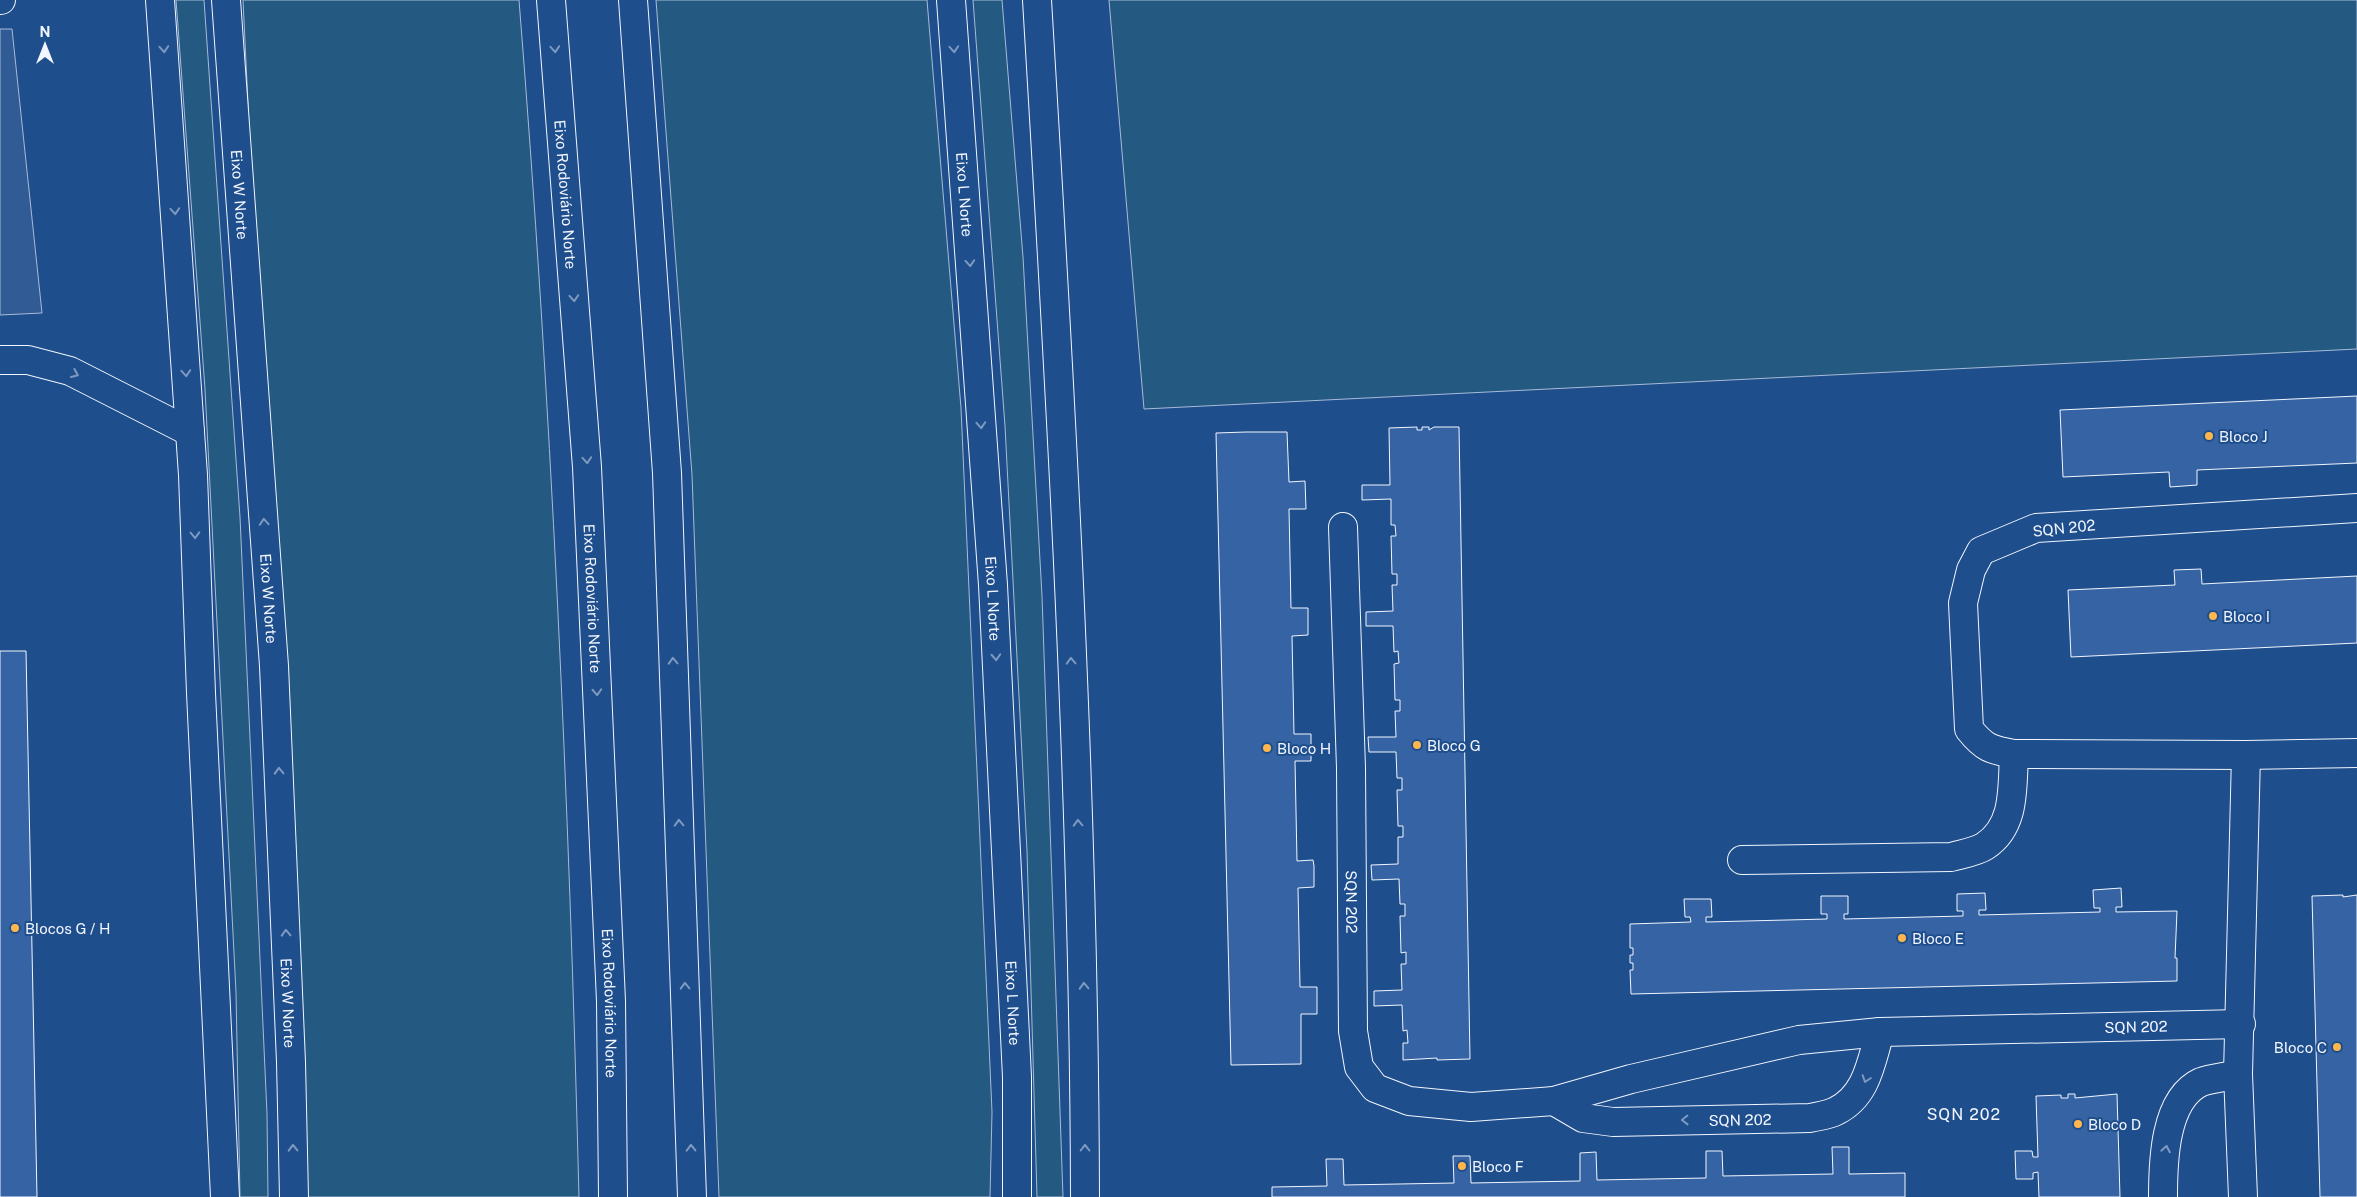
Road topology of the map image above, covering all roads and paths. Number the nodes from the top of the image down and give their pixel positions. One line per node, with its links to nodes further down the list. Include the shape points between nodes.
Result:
1 (160, 0): 8 (main road, one-way to 8)
2 (226, 0): 20 (main road, Eixo W Norte, one-way to 2, via 274,666)
3 (551, 0): 21 (main road, Eixo Rodoviário Norte, one-way to 21, via 587,467 611,1001)
4 (633, 0): 22 (main road, one-way to 4, via 666,473)
5 (951, 0): 23 (main road, Eixo L Norte, one-way to 23, via 993,586 1017,1077)
6 (1037, 0): 24 (main road, one-way to 6, via 1085,1005 1062,423)
7 (0, 360): 8 (main road, one-way to 8, via 28,360 70,371)
8 (190, 432): 19 (main road, one-way to 19)
9 (2357, 508): 12 (main road, SQN 202, via 2036,528 1981,551 1971,570 1963,602 1969,729 1980,744)
10 (1343, 527): 18 (main road, SQN 202, via 1352,768 1353,1032 1359,1067 1375,1088 1409,1101 1471,1107)
11 (2357, 753): 13 (main road, SQN 202)
12 (2014, 754): 13 (main road, SQN 202); 14 (main road, via 2010,809 2001,833 1983,848 1951,857)
13 (2246, 755): 15 (main road)
14 (1742, 860)
15 (2241, 1024): 16 (main road, SQN 202); 17 (main road)
16 (1880, 1032): 18 (main road, SQN 202, via 1799,1040 1751,1050); 18 (main road, SQN 202, one-way to 18, via 1863,1086 1854,1100 1835,1112 1810,1118 1613,1122 1583,1118)
17 (2238, 1074): 25 (main road, one-way to 17, via 2163,1165 2169,1130 2181,1098 2200,1082); 26 (main road)
18 (1554, 1101)
19 (225, 1197)
20 (294, 1197)
21 (613, 1197)
22 (692, 1197)
23 (1017, 1197)
24 (1085, 1197)
25 (2163, 1197)
26 (2243, 1197)

